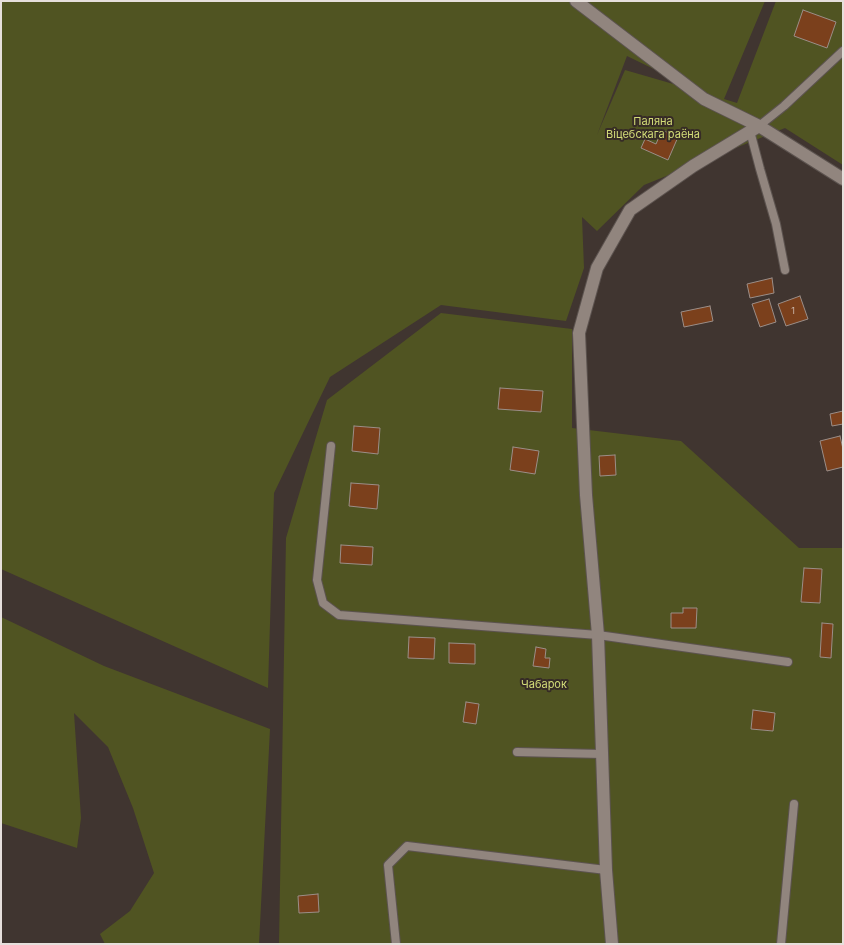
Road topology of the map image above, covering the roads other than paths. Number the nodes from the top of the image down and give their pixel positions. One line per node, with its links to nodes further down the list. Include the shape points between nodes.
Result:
1 (576, 1): 3 (street, via 704,99)
2 (843, 51): 3 (lane, via 784,106)
3 (755, 128): 4 (street); 5 (lane, via 760,169 776,224); 7 (street, via 693,166 630,210 597,268 580,333 586,494)
4 (843, 179)
5 (785, 270)
6 (330, 446): 7 (lane, via 317,580 323,603 339,615)
7 (598, 635): 8 (lane); 10 (street)
8 (788, 662)
9 (517, 752): 10 (lane)
10 (602, 754): 12 (street)
11 (794, 804): 15 (lane)
12 (606, 870): 13 (lane, via 407,846 388,865); 14 (street)
13 (396, 944)
14 (612, 944)
15 (781, 944)

